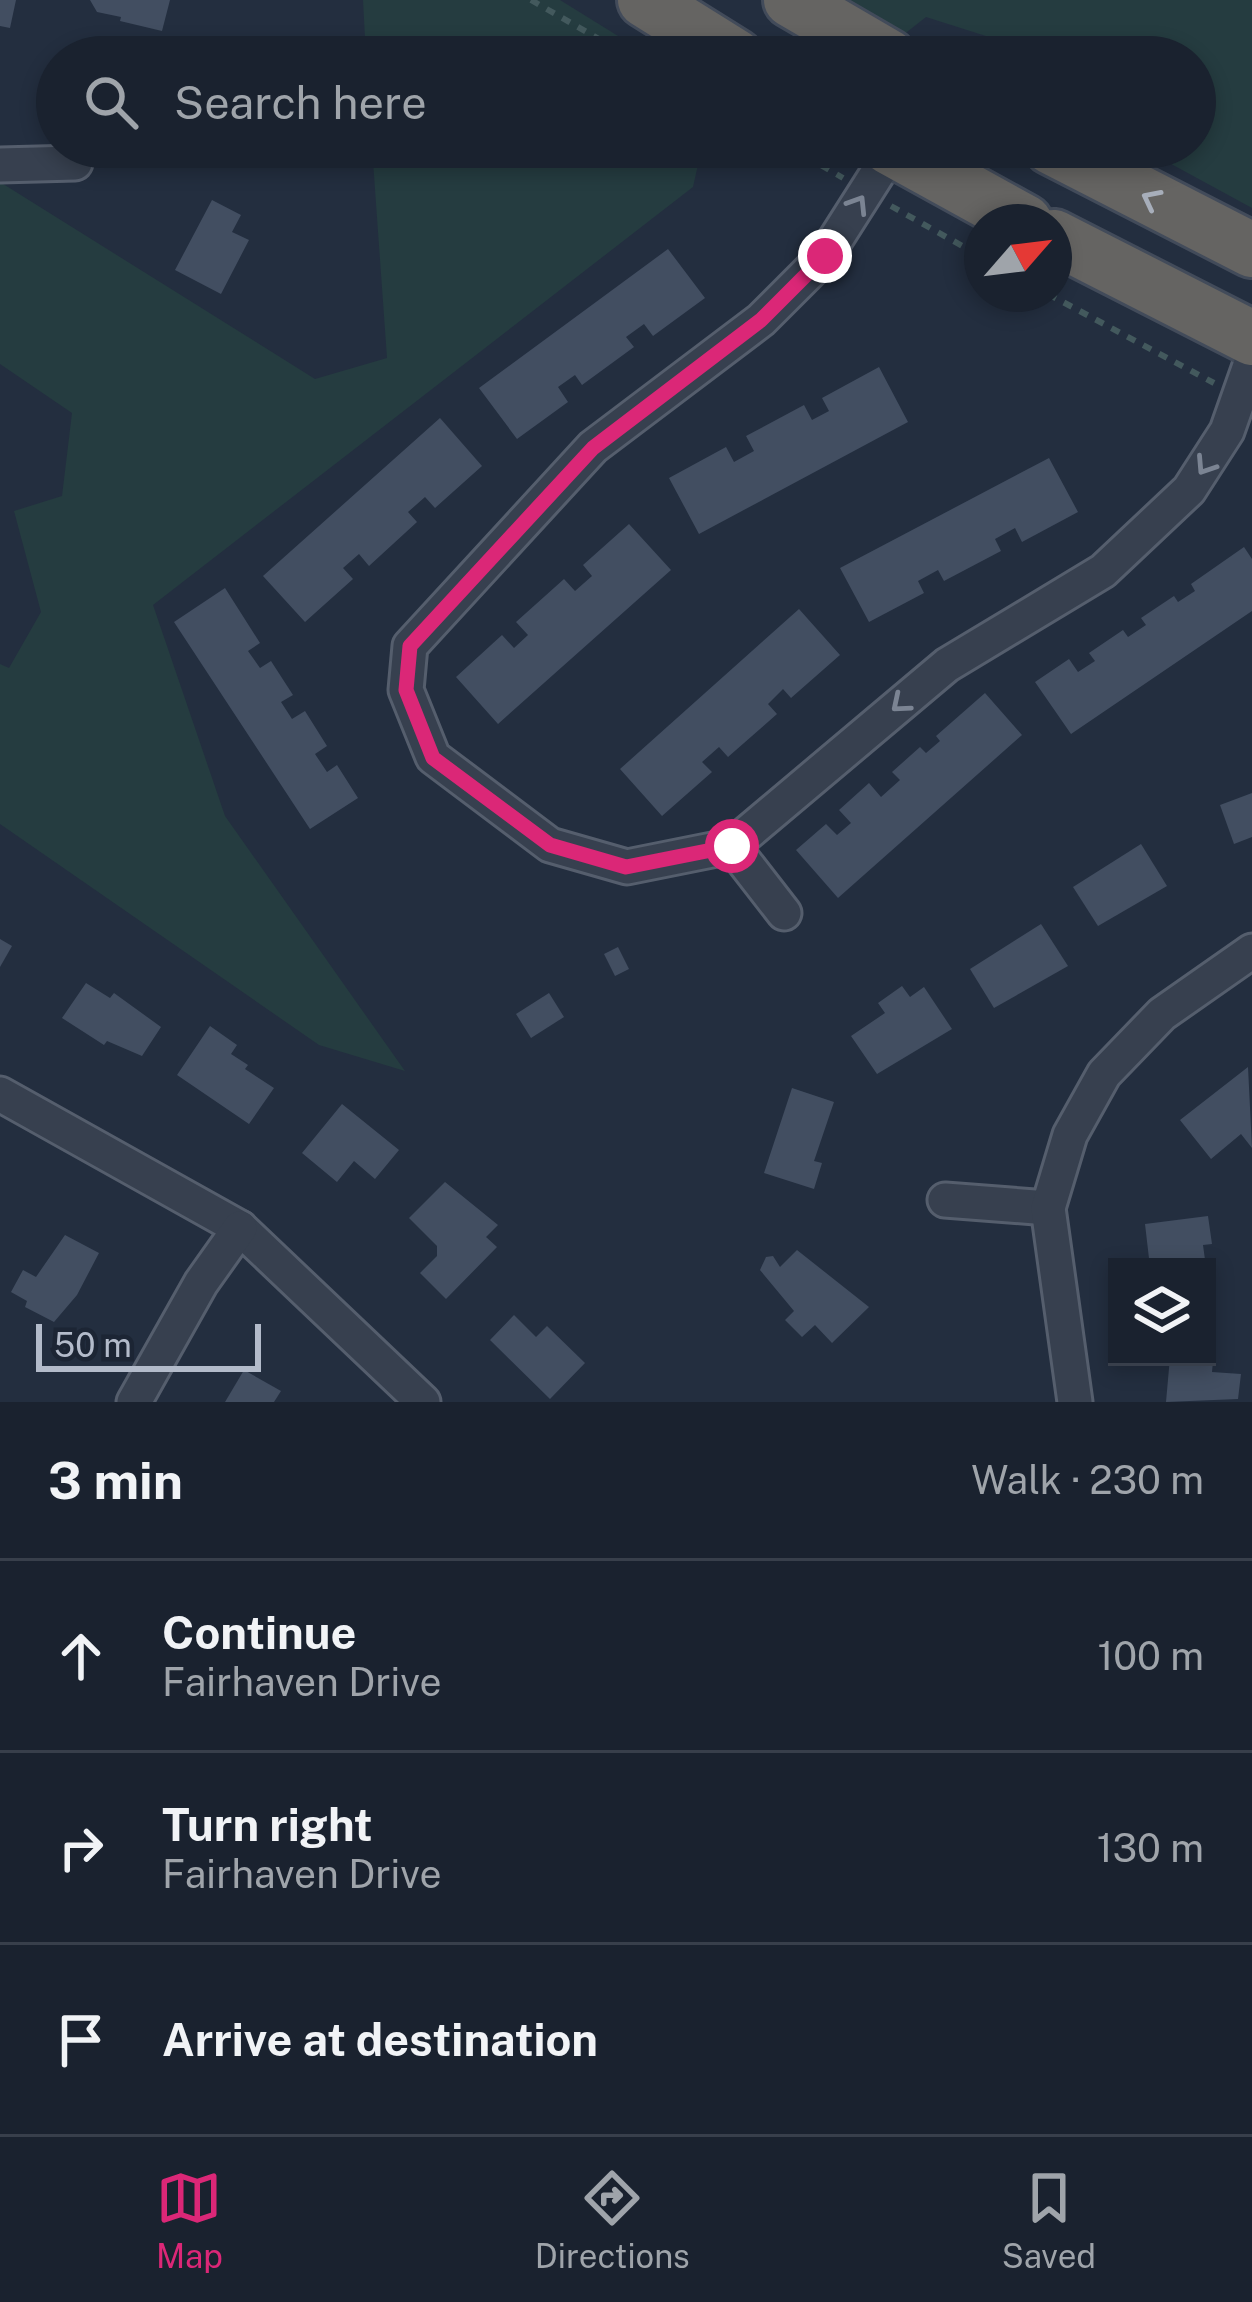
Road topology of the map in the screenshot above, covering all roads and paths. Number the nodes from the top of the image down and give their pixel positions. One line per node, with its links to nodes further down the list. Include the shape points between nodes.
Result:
1 (531, 0): 4 (path)
2 (645, 0): 5 (highway)
3 (791, 0): 6 (highway)
4 (594, 36)
5 (702, 36)
6 (854, 36)
7 (36, 165): 8 (street)
8 (0, 166)
9 (827, 168): 13 (path)
10 (879, 168): 23 (street, one-way to 10, via 626,867 550,845 433,758 406,690 410,646 593,448 761,320 825,256)
11 (927, 168): 14 (highway)
12 (1092, 168): 18 (highway, one-way to 12)
13 (832, 171)
14 (992, 204)
15 (907, 215): 17 (path)
16 (1072, 246): 20 (highway)
17 (964, 247)
18 (1252, 250)
19 (1072, 307): 22 (path)
20 (1252, 338)
21 (1252, 360): 23 (street, one-way to 23, via 1227,431 1189,490 1120,555 947,664)
22 (1225, 390)
23 (732, 846): 24 (street)
24 (784, 913)
25 (1252, 951): 28 (street, via 1162,1014 1104,1074 1070,1135)
26 (0, 1094): 29 (street)
27 (945, 1200): 28 (street)
28 (1048, 1208): 32 (street)
29 (240, 1228): 30 (street); 31 (street)
30 (134, 1402)
31 (423, 1402)
32 (1075, 1402)

